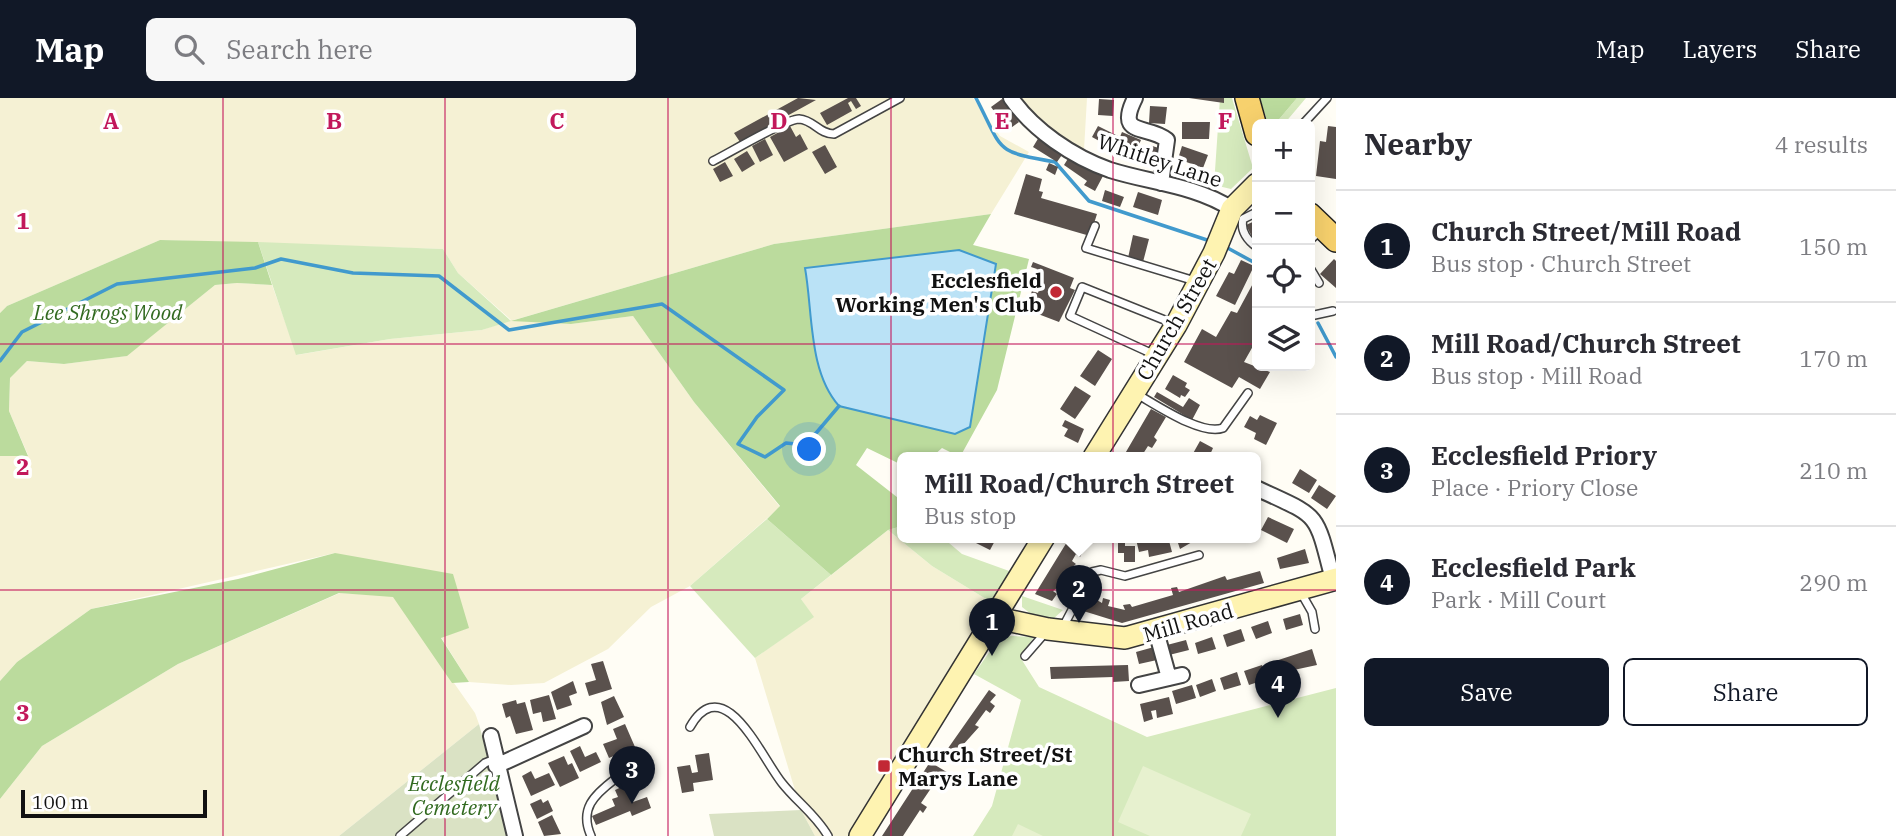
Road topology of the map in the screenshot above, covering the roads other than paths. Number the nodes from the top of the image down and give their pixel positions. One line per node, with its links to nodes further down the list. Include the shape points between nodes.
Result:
1 (900, 98): 8 (lane, via 834,134 793,119)
2 (1011, 98): 9 (street, Whitley Lane, via 1032,122 1077,154 1110,170)
3 (1135, 98): 9 (street, via 1128,121 1167,140)
4 (1247, 98): 6 (main road)
5 (1326, 98): 7 (lane)
6 (1253, 119)
7 (1307, 119)
8 (713, 161)
9 (1161, 183): 11 (street, Whitley Lane, via 1209,196)
10 (1252, 189): 11 (main road, Church Street)
11 (1232, 209): 16 (main road, Church Street)
12 (1252, 214): 14 (lane, via 1242,223)
13 (1095, 226): 16 (lane, via 1086,247)
14 (1252, 242)
15 (1315, 276): 17 (lane)
16 (1199, 283): 20 (main road, Church Street)
17 (1319, 283)
18 (1333, 311): 19 (lane)
19 (1315, 316)
20 (1176, 325): 21 (main road, Church Street); 21 (lane, via 1082,287 1070,316)
21 (1155, 355): 22 (main road, Church Street)
22 (1134, 392): 23 (lane, via 1196,425 1217,430); 24 (main road, Church Street)
23 (1248, 393)
24 (1097, 452)
25 (1261, 490): 28 (street, via 1312,516 1321,531)
26 (1040, 543): 30 (main road)
27 (1199, 555): 32 (lane, via 1125,576 1092,572)
28 (1334, 579): 29 (main road, Mill Road)
29 (1299, 589): 31 (lane, via 1312,612); 33 (main road, Mill Road)
30 (996, 618): 32 (main road, Mill Road); 45 (main road)
31 (1315, 629)
32 (1055, 630): 33 (main road, Mill Road, via 1125,639); 34 (lane)
33 (1156, 631): 35 (street, via 1176,677)
34 (1025, 656)
35 (1139, 685)
36 (583, 726): 39 (street)
37 (690, 727): 44 (lane, via 698,712 709,705 735,716 782,784)
38 (491, 736): 39 (street)
39 (496, 763): 41 (lane, via 485,763); 42 (street)
40 (615, 779): 43 (lane, via 592,798 586,811)
41 (400, 836)
42 (515, 836)
43 (591, 836)
44 (828, 836)
45 (860, 836)

